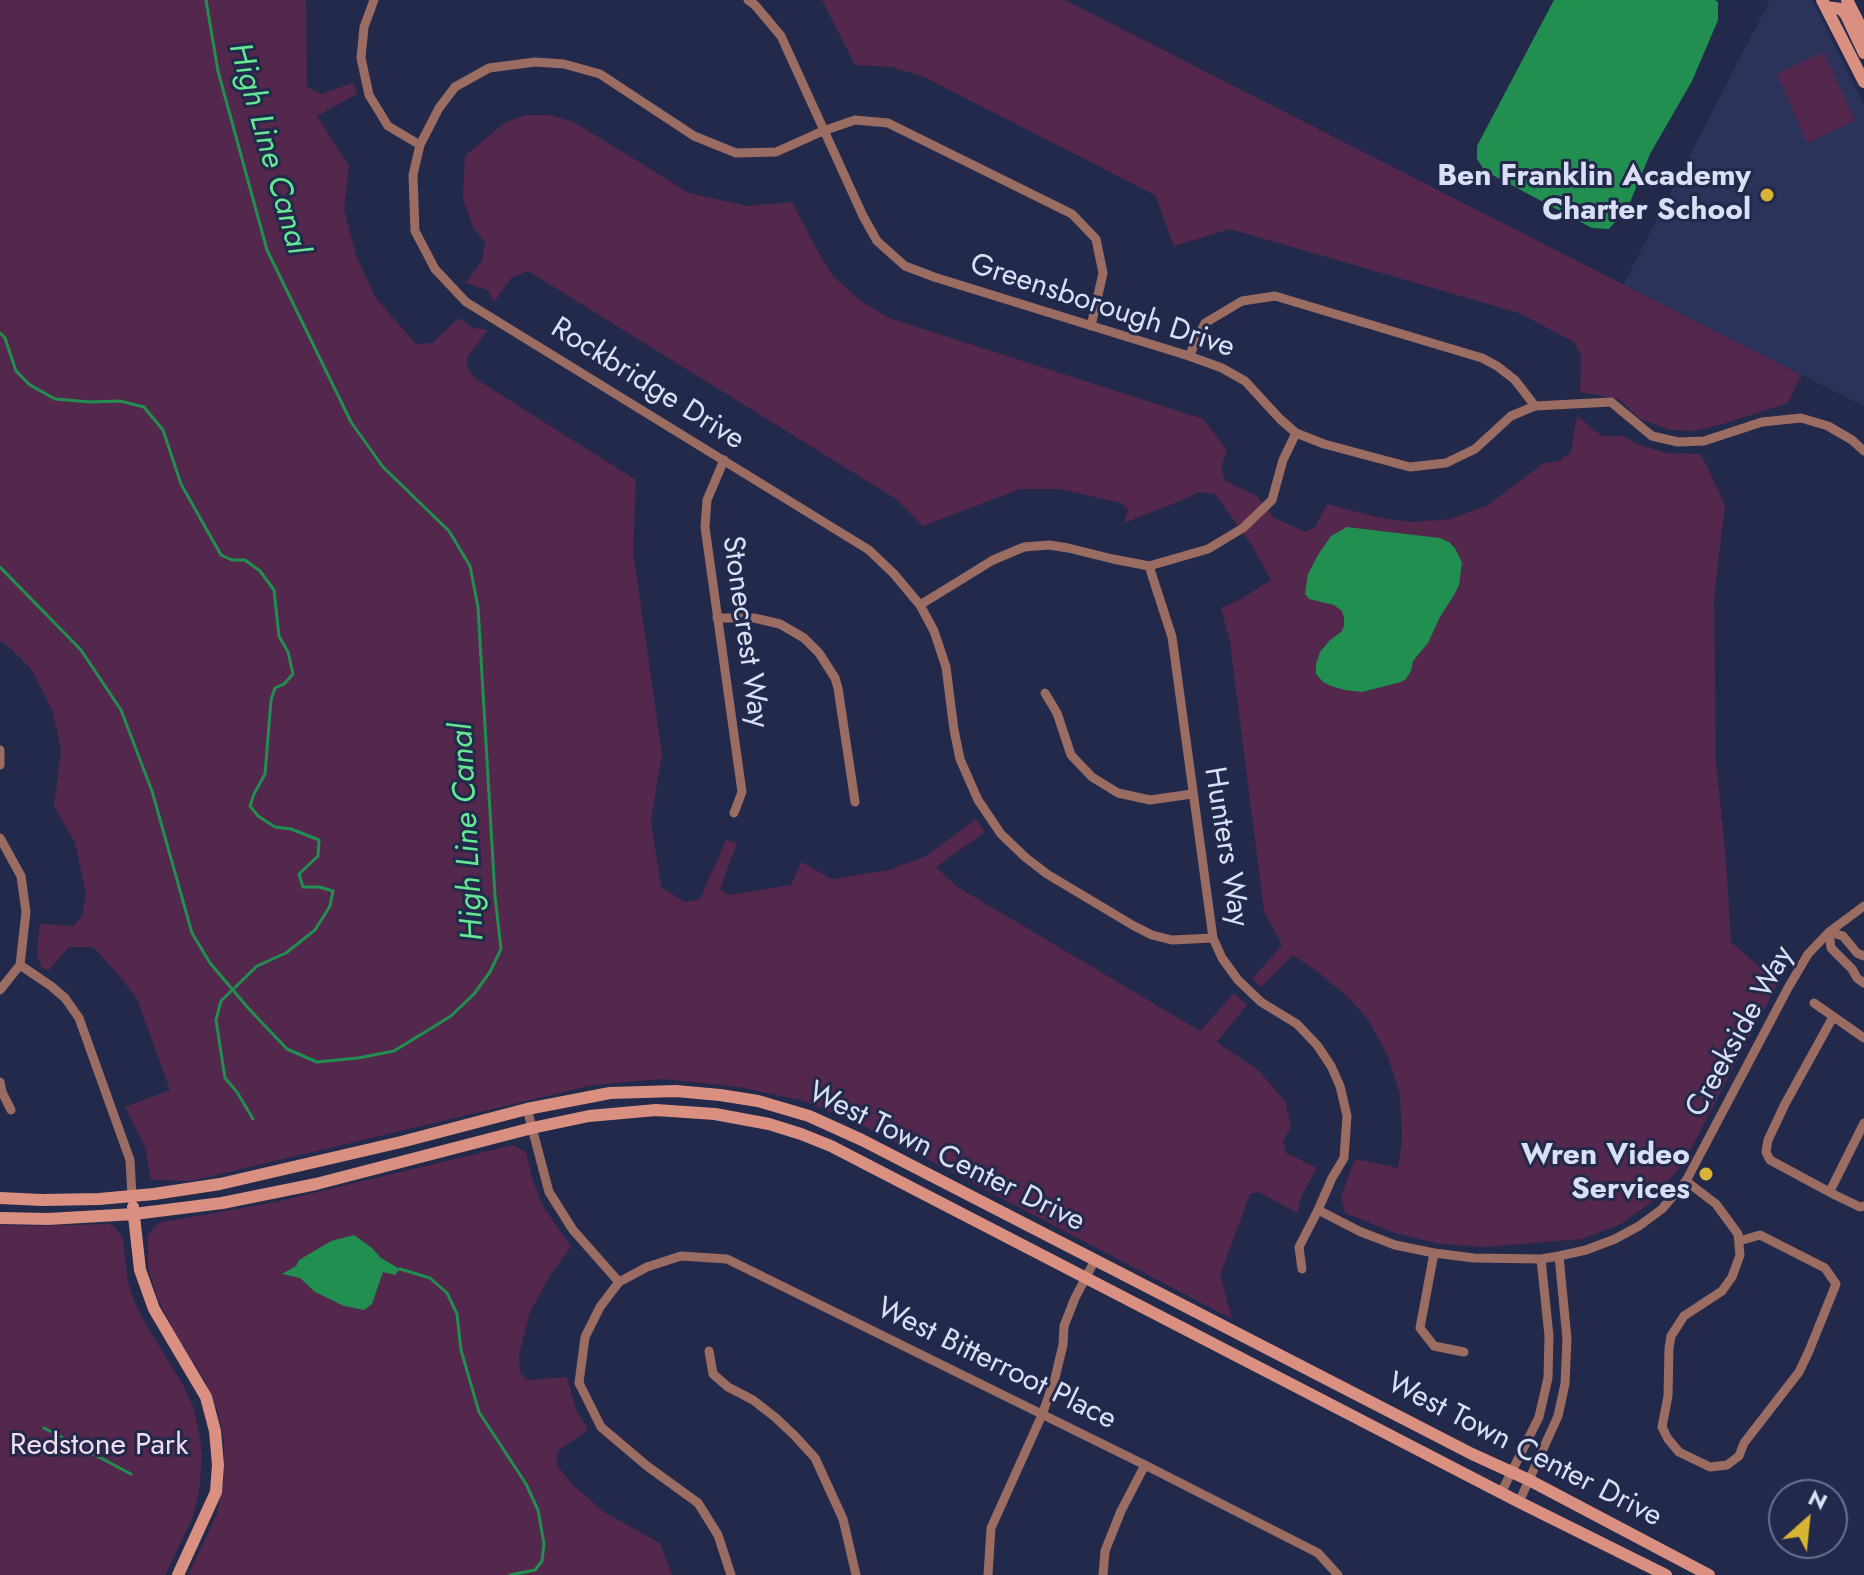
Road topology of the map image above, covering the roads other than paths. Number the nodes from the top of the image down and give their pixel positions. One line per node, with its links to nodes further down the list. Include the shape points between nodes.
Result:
1 (374, 0): 9 (street, via 361,58 369,95 388,126)
2 (748, 0): 8 (street, Greensborough Drive, via 781,36)
3 (1847, 0): 5 (street)
4 (1824, 3): 6 (street, via 1846,15); 7 (street)
5 (1864, 33)
6 (1864, 53)
7 (1864, 82)
8 (823, 131): 9 (street, Rockbridge Drive, via 776,152 736,153 694,136 600,74 535,62 489,68 455,87); 10 (street, Greensborough Drive, via 877,241 905,266); 10 (street, Rockbridge Drive, via 855,120 888,123 1072,214 1096,239 1103,273)
9 (420, 145): 15 (street, Rockbridge Drive, via 413,175 415,231 435,269 466,302)
10 (1091, 326): 11 (street, Greensborough Drive)
11 (1189, 356): 12 (street, via 1205,323 1242,301 1275,296 1482,358 1515,380); 13 (street, Greensborough Drive, via 1245,381)
12 (1535, 406): 13 (street, Greensborough Drive, via 1511,416 1475,449 1446,463 1410,467); 14 (street, Greensborough Drive, via 1611,402 1652,436 1678,442 1801,418 1828,426)
13 (1296, 433): 16 (street, via 1272,500 1251,521 1208,549)
14 (1864, 451)
15 (724, 460): 17 (street, Rockbridge Drive, via 869,550); 18 (street, Stonecrest Way, via 707,500 705,527)
16 (1149, 566): 17 (street, via 1049,545 1024,547); 22 (street, Hunters Way, via 1172,637)
17 (920, 605): 28 (street, Rockbridge Drive, via 946,667 960,759 1001,834 1047,874 1152,935 1172,940)
18 (717, 618): 23 (street, via 780,624 819,653 838,688); 24 (street, Stonecrest Way, via 742,792)
19 (1045, 693): 22 (street, via 1071,755 1092,777 1118,793 1150,800)
20 (0, 750): 21 (street)
21 (0, 765)
22 (1192, 794): 28 (street, Hunters Way)
23 (855, 802)
24 (734, 813)
25 (0, 838): 30 (street, via 21,876 26,912)
26 (1864, 906): 27 (street, Creekside Way)
27 (1829, 932): 29 (street, via 1843,936); 31 (street, via 1831,948); 41 (street, Creekside Way, via 1788,988)
28 (1213, 938): 46 (street, Hunters Way, via 1238,980 1317,1045 1340,1086 1347,1116 1344,1158)
29 (1864, 956)
30 (20, 965): 32 (street); 43 (street, via 65,998 79,1018 130,1160)
31 (1864, 983)
32 (0, 990)
33 (1814, 1003): 34 (street)
34 (1833, 1017): 35 (street); 42 (street, via 1785,1104 1766,1152 1770,1160)
35 (1864, 1038)
36 (0, 1082): 38 (street)
37 (527, 1109): 40 (street); 43 (street, West Town Center Drive, via 264,1175); 53 (street, West Town Center Drive, via 655,1091 776,1105 840,1129)
38 (11, 1110)
39 (1864, 1123): 42 (street)
40 (532, 1128): 47 (street, West Town Center Drive, via 316,1184); 55 (street, West Town Center Drive, via 656,1110 769,1124 831,1146); 56 (street, via 549,1192 573,1230)
41 (1686, 1181): 49 (street, via 1716,1204); 51 (street, Creekside Way, via 1639,1226)
42 (1830, 1191): 45 (street)
43 (132, 1196): 44 (street, West Town Center Drive); 47 (street)
44 (0, 1198)
45 (1864, 1206)
46 (1318, 1210): 50 (street, Creekside Way, via 1395,1245); 54 (street, Hunters Way, via 1299,1247)
47 (134, 1214): 48 (street, West Town Center Drive); 65 (street, via 140,1270 154,1309 206,1397 215,1431 216,1492)
48 (0, 1218)
49 (1739, 1241): 49 (street, via 1732,1277 1684,1316 1669,1348 1662,1427 1679,1452 1710,1467 1727,1465 1739,1456 1799,1372 1836,1284 1825,1268 1760,1235)
50 (1434, 1253): 52 (street, Creekside Way); 58 (street, via 1420,1328 1434,1346)
51 (1559, 1256): 52 (street, Creekside Way); 62 (street, via 1567,1339 1565,1384 1558,1416)
52 (1541, 1259): 61 (street, via 1548,1378 1539,1417)
53 (1095, 1260): 55 (street); 61 (street, West Town Center Drive)
54 (1302, 1269)
55 (1086, 1278): 59 (street, via 1064,1326); 63 (street, West Town Center Drive)
56 (619, 1282): 59 (street, West Bitterroot Place, via 681,1256 727,1259); 66 (street, via 585,1337 579,1383 601,1427 698,1503 718,1535)
57 (709, 1351): 67 (street, via 713,1374 776,1418 815,1458 843,1519)
58 (1464, 1352)
59 (1042, 1415): 60 (street, West Bitterroot Place); 68 (street, via 991,1528)
60 (1145, 1465): 69 (street, via 1105,1551); 70 (street, West Bitterroot Place, via 1318,1553)
61 (1513, 1472): 62 (street, West Town Center Drive); 63 (street)
62 (1529, 1480): 64 (street); 72 (street, West Town Center Drive)
63 (1501, 1493): 64 (street, West Town Center Drive)
64 (1519, 1502): 71 (street, West Town Center Drive)
65 (178, 1575)
66 (731, 1575)
67 (856, 1575)
68 (988, 1575)
69 (1103, 1575)
70 (1338, 1575)
71 (1666, 1575)
72 (1709, 1575)

